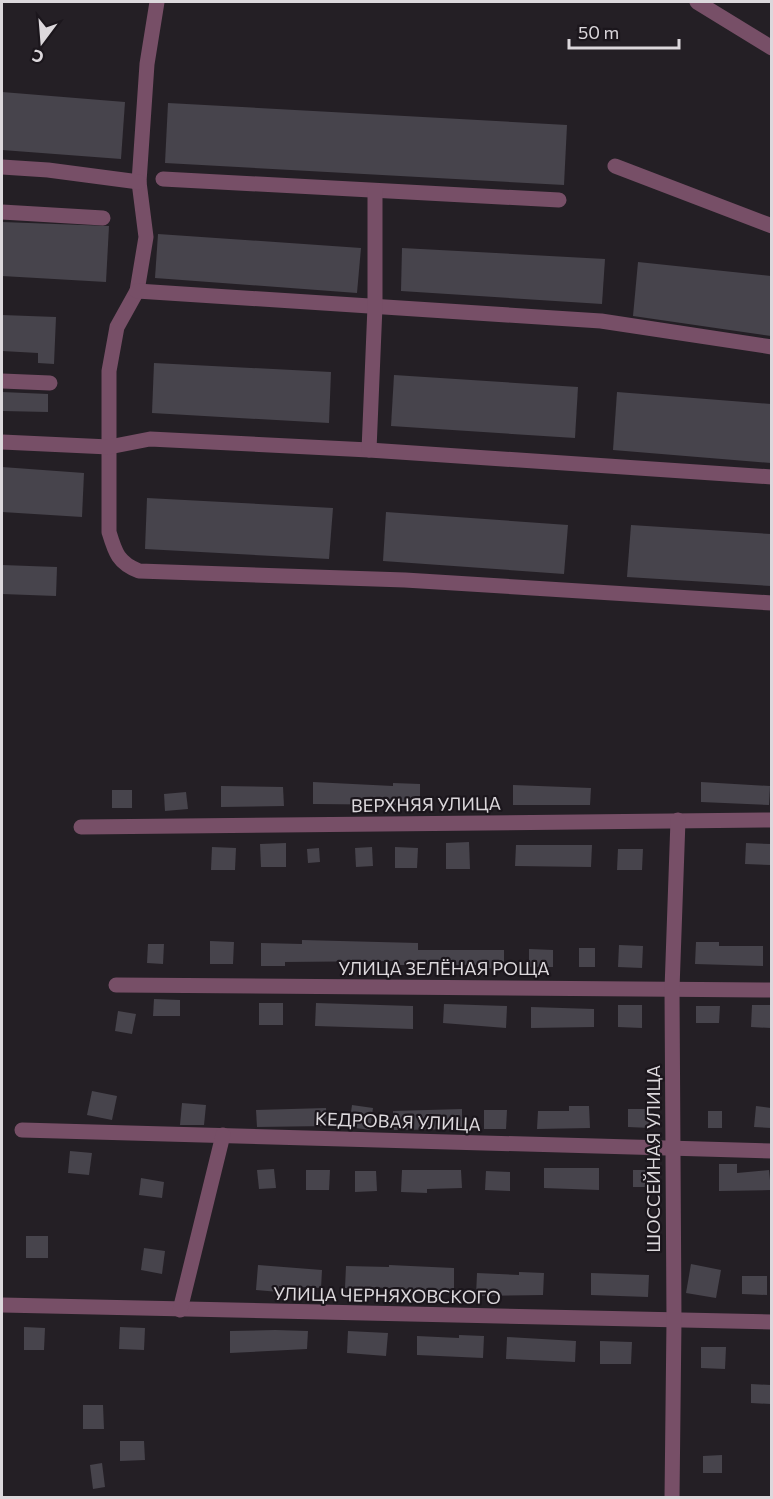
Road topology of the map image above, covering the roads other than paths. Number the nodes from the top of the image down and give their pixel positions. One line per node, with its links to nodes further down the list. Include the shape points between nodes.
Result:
1 (158, 2): 7 (street, via 147,64)
2 (697, 2): 3 (street)
3 (771, 48)
4 (615, 166): 12 (street)
5 (2, 167): 7 (street)
6 (163, 179): 8 (street)
7 (139, 183): 13 (street, via 146,237)
8 (375, 191): 9 (street); 14 (street)
9 (559, 200)
10 (2, 212): 11 (street)
11 (103, 218)
12 (771, 226)
13 (137, 291): 14 (street); 19 (street, via 117,327 109,371)
14 (375, 306): 15 (street, via 601,321); 20 (street)
15 (771, 346)
16 (2, 381): 17 (street)
17 (50, 383)
18 (2, 442): 19 (street)
19 (110, 447): 20 (street, via 150,439); 22 (street, via 109,532 115,555 125,566 139,571 405,580)
20 (369, 450): 21 (street)
21 (771, 477)
22 (771, 603)
23 (678, 820): 24 (street, ВЕРХНЯЯ УЛИЦА); 25 (street, ВЕРХНЯЯ УЛИЦА); 27 (street, ШОССЕЙНАЯ УЛИЦА)
24 (771, 820)
25 (81, 827)
26 (116, 986): 27 (street, УЛИЦА ЗЕЛЁНАЯ РОЩА)
27 (672, 989): 28 (street, УЛИЦА ЗЕЛЁНАЯ РОЩА); 31 (street, ШОССЕЙНАЯ УЛИЦА)
28 (771, 990)
29 (22, 1130): 30 (street, КЕДРОВАЯ УЛИЦА)
30 (223, 1135): 31 (street, КЕДРОВАЯ УЛИЦА); 34 (street)
31 (672, 1150): 32 (street, КЕДРОВАЯ УЛИЦА); 35 (street, ШОССЕЙНАЯ УЛИЦА)
32 (771, 1151)
33 (2, 1305): 34 (street, УЛИЦА ЧЕРНЯХОВСКОГО)
34 (180, 1310): 35 (street, УЛИЦА ЧЕРНЯХОВСКОГО)
35 (674, 1320): 36 (street, УЛИЦА ЧЕРНЯХОВСКОГО); 37 (street, ШОССЕЙНАЯ УЛИЦА)
36 (771, 1322)
37 (672, 1497)

